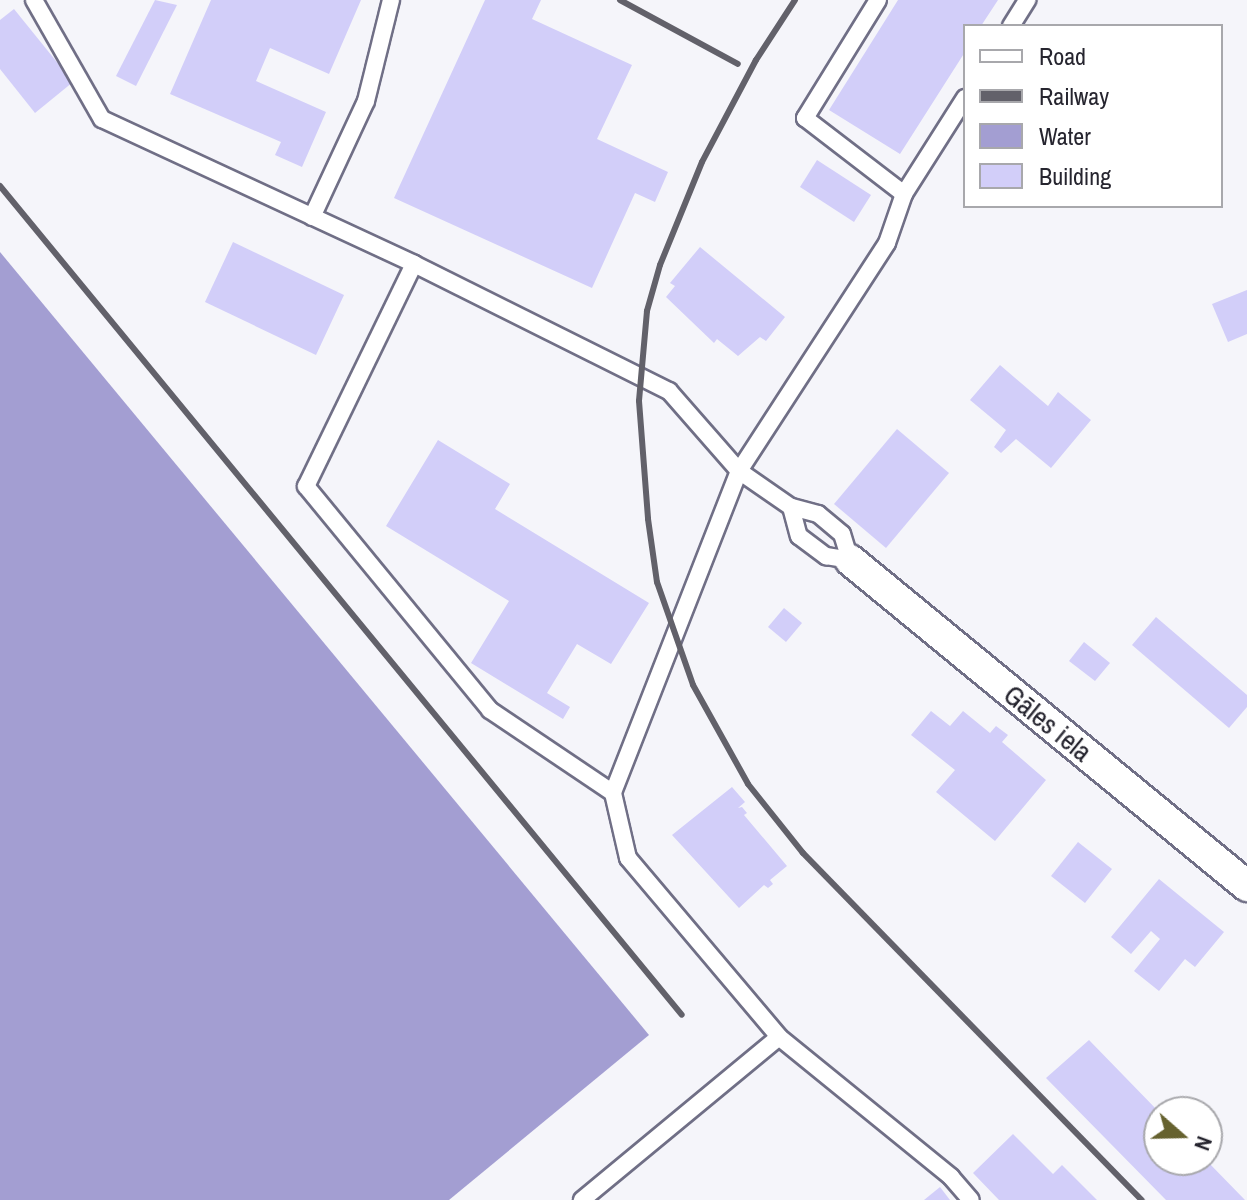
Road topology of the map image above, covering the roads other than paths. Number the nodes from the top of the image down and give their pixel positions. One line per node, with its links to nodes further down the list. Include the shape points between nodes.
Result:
1 (34, 0): 8 (lane, via 102,119)
2 (391, 0): 8 (lane, via 366,101)
3 (878, 0): 7 (lane, via 805,118)
4 (1027, 0): 5 (lane)
5 (1012, 24)
6 (963, 101): 7 (lane)
7 (904, 194): 10 (lane, via 887,243)
8 (312, 217): 9 (lane)
9 (414, 264): 10 (lane, via 669,391); 13 (lane, via 306,486 490,710)
10 (739, 471): 11 (lane); 13 (lane)
11 (791, 507): 12 (lane, via 818,514 842,534); 12 (lane, via 799,536 826,556)
12 (850, 560): 14 (street, Gāles iela)
13 (613, 793): 15 (lane, via 628,858)
14 (1247, 886)
15 (779, 1037): 16 (lane); 17 (lane, via 951,1177)
16 (582, 1200)
17 (971, 1200)

